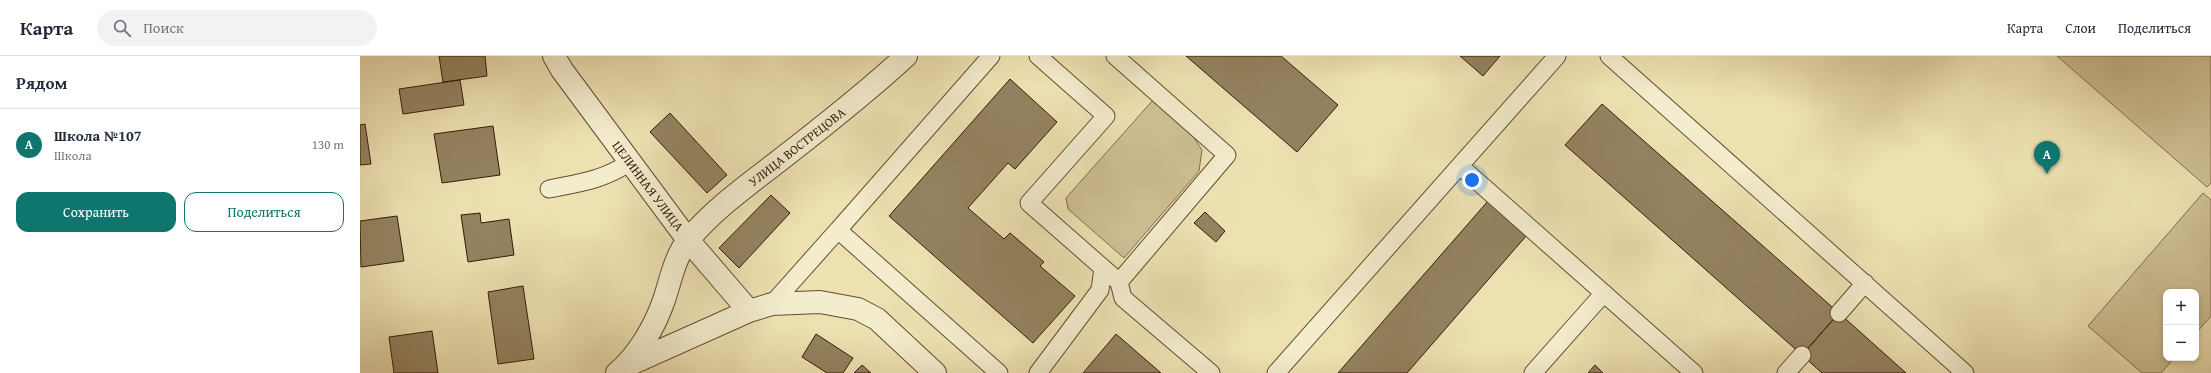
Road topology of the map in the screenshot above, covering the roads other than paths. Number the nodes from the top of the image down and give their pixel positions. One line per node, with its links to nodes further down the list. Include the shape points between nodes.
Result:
1 (554, 56): 8 (street, ЦЕЛИННАЯ УЛИЦА)
2 (906, 56): 12 (street, УЛИЦА ВОСТРЕЦОВА, via 868,92 717,210)
3 (991, 56): 11 (lane)
4 (1038, 56): 13 (lane, via 1106,116 1029,203)
5 (1115, 56): 14 (lane, via 1227,155)
6 (1557, 56): 9 (lane)
7 (1609, 56): 15 (lane)
8 (630, 162): 10 (lane, via 613,174 588,182); 12 (street, ЦЕЛИННАЯ УЛИЦА)
9 (1460, 166): 16 (lane); 26 (lane)
10 (548, 188)
11 (838, 230): 17 (lane); 23 (lane)
12 (688, 240): 18 (street, ЦЕЛИННАЯ УЛИЦА); 21 (street, УЛИЦА ВОСТРЕЦОВА, via 673,268 664,301 652,328)
13 (1103, 268): 14 (lane); 24 (lane, via 1100,290)
14 (1119, 282): 25 (lane, via 1124,298)
15 (1865, 283): 19 (lane); 30 (lane)
16 (1604, 293): 27 (lane); 28 (lane)
17 (772, 304): 18 (street); 22 (street, via 820,302 858,308 877,319)
18 (749, 311): 21 (street)
19 (1839, 313)
20 (1802, 355): 29 (lane)
21 (622, 369)
22 (935, 373)
23 (999, 373)
24 (1038, 373)
25 (1211, 373)
26 (1276, 373)
27 (1533, 373)
28 (1694, 373)
29 (1786, 373)
30 (1965, 373)

